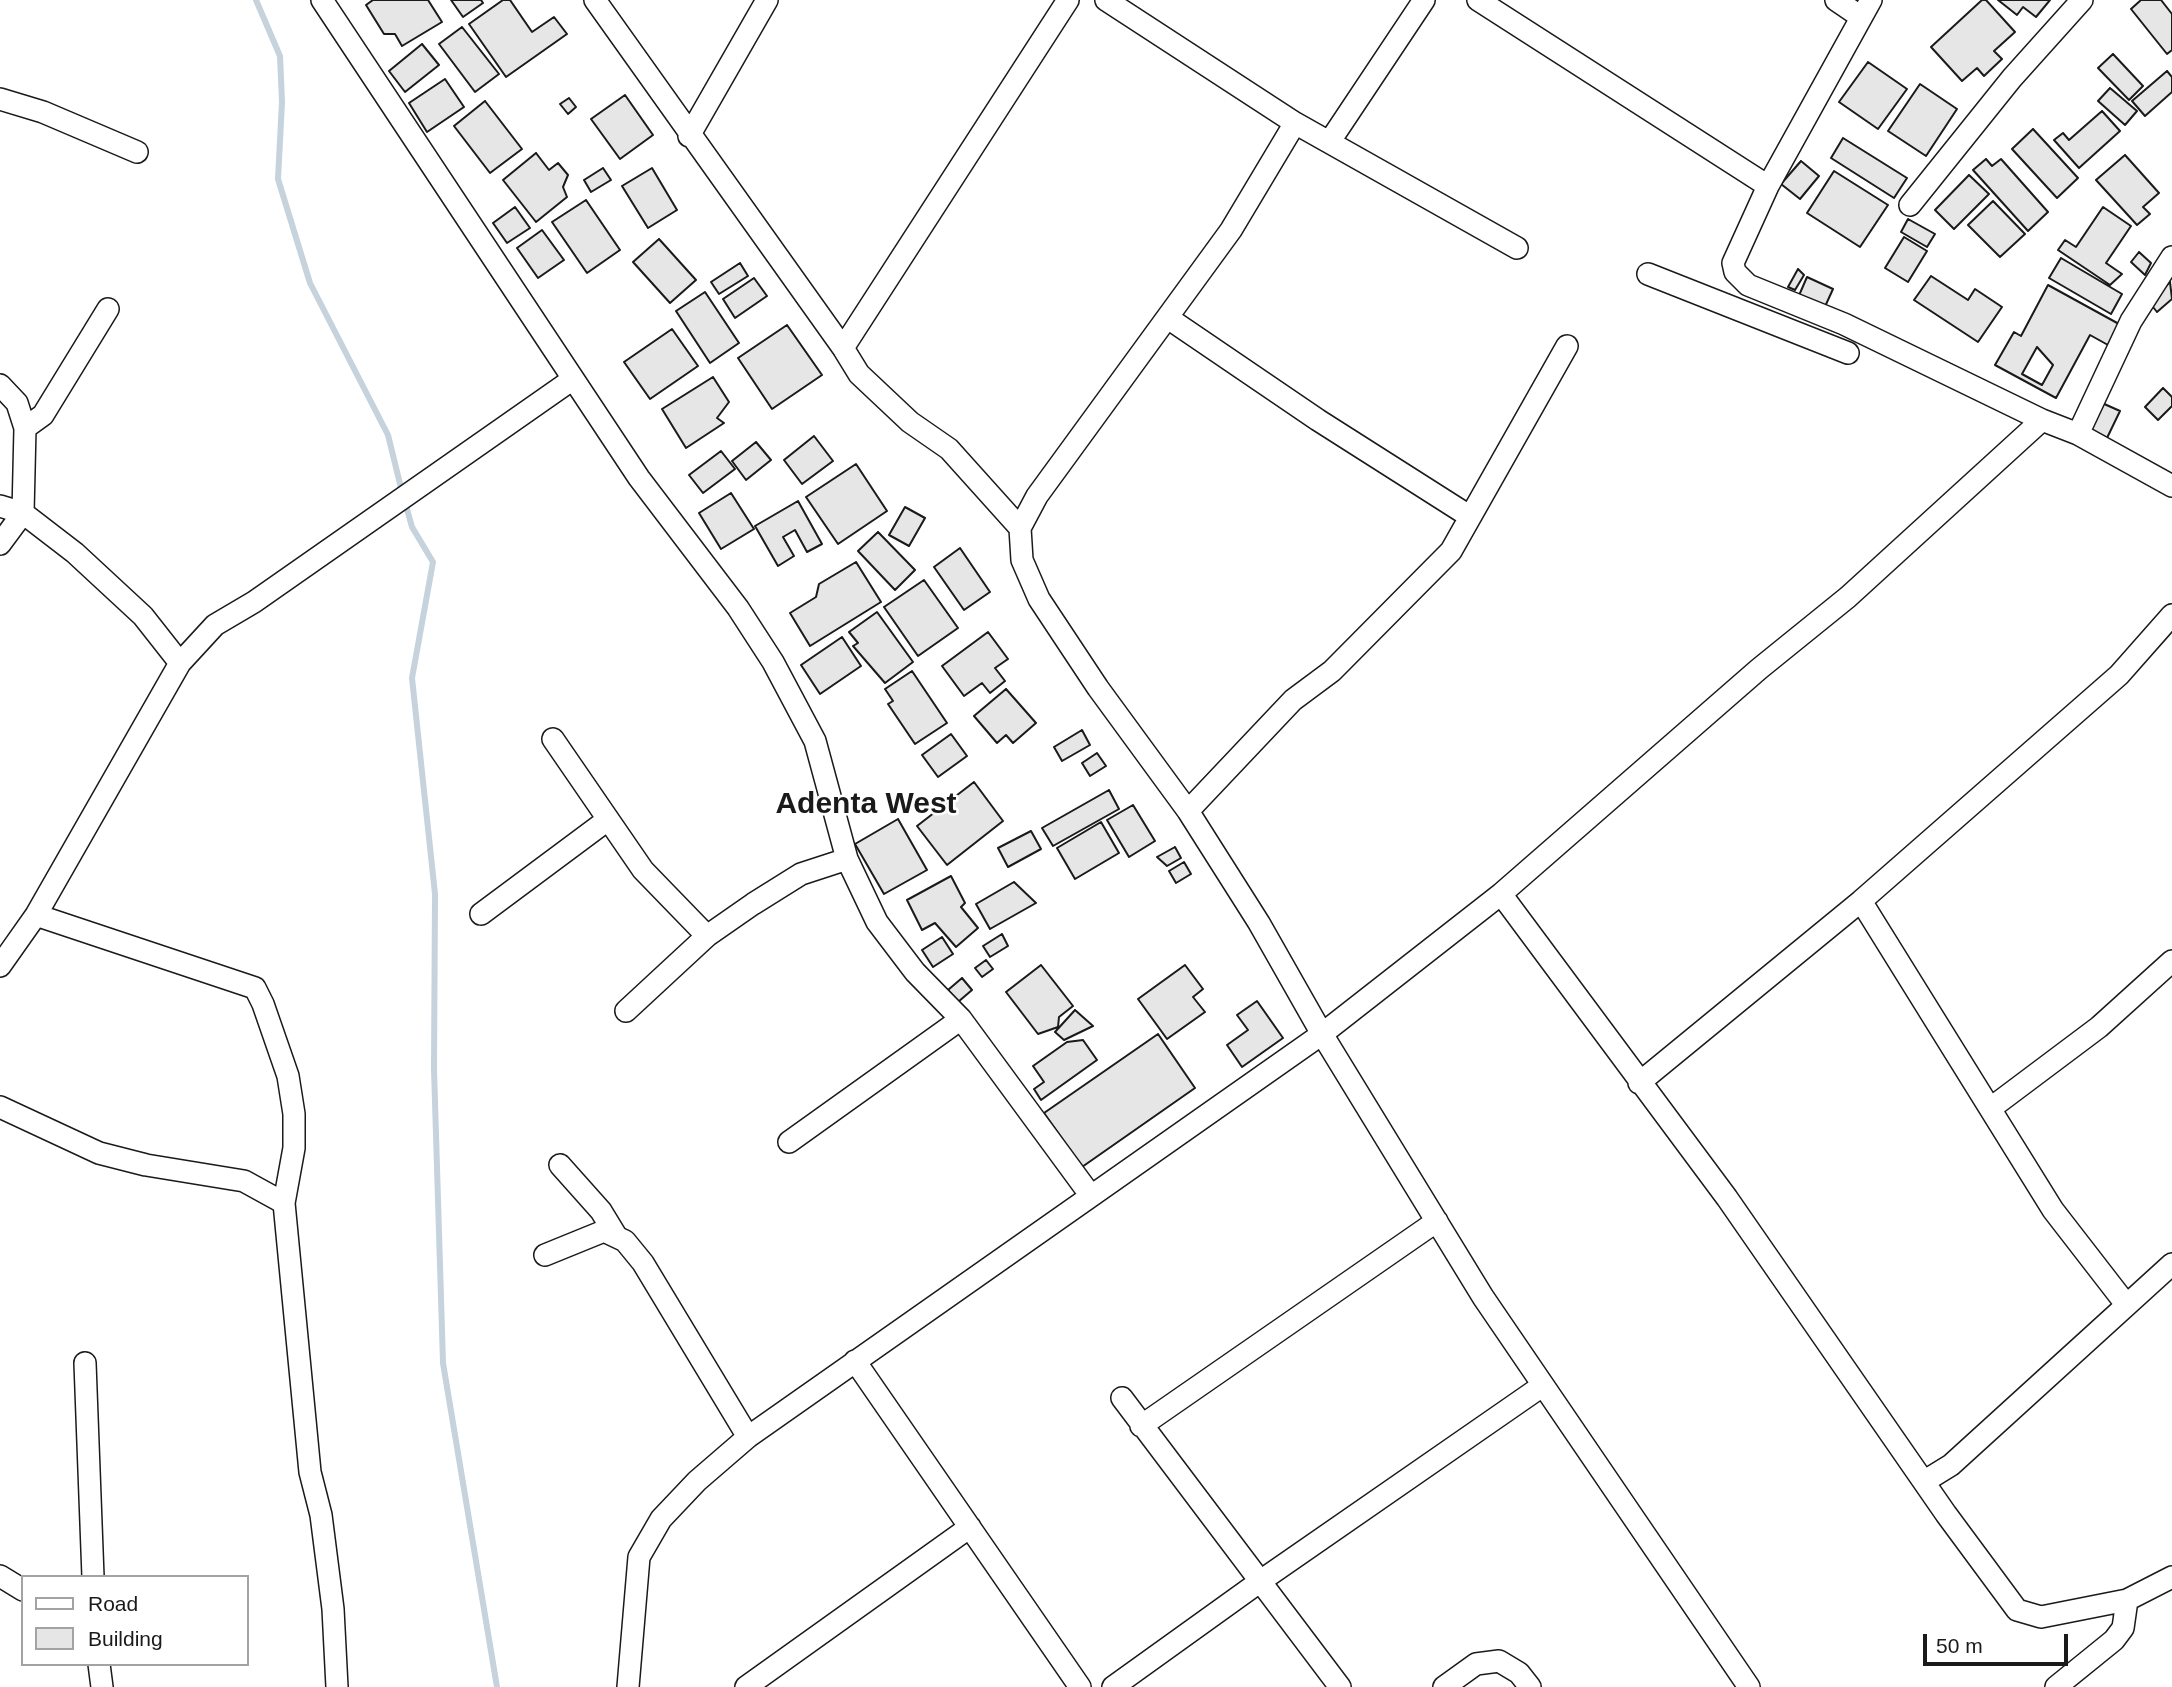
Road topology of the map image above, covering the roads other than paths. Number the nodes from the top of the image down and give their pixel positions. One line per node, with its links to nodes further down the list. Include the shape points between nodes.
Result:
1 (322, 0): 30 (street)
2 (595, 0): 13 (street)
3 (767, 0): 13 (street)
4 (1068, 0): 28 (street)
5 (1106, 0): 12 (street)
6 (1424, 0): 14 (street)
7 (1478, 0): 16 (street)
8 (1836, 0): 10 (street)
9 (2082, 0): 17 (street)
10 (1866, 8): 16 (street)
11 (0, 99): 15 (street)
12 (1295, 123): 14 (street); 25 (street, via 1231,230)
13 (689, 136): 28 (street)
14 (1330, 141): 18 (street)
15 (137, 152)
16 (1768, 186): 21 (street, via 1733,263)
17 (1910, 205)
18 (1517, 248)
19 (2172, 257): 34 (street, via 2131,321)
20 (1648, 274): 22 (street)
21 (1740, 279): 22 (street); 23 (street)
22 (1726, 305): 26 (street)
23 (1805, 308): 26 (street); 32 (street)
24 (108, 309): 33 (street, via 43,415)
25 (1168, 318): 38 (street); 39 (street, via 1037,496)
26 (1792, 332): 29 (street)
27 (1567, 346): 38 (street)
28 (844, 348): 39 (street, via 859,374 910,422 949,449)
29 (1848, 353)
30 (573, 379): 42 (street, via 215,625); 46 (street, via 773,662 815,741)
31 (0, 385): 33 (street, via 17,403)
32 (2042, 420): 34 (street); 47 (street, via 1848,597)
33 (25, 428): 37 (street)
34 (2078, 434): 35 (street)
35 (2172, 486)
36 (0, 506): 37 (street)
37 (23, 513): 40 (street); 42 (street, via 75,553 143,616)
38 (1469, 516): 44 (street, via 1451,551 1332,671 1293,700)
39 (1020, 528): 44 (street, via 1022,560 1039,599)
40 (0, 544)
41 (2172, 615): 48 (street, via 2119,675)
42 (180, 663): 50 (street)
43 (553, 740): 45 (street)
44 (1188, 811): 57 (street)
45 (606, 821): 49 (street); 52 (street, via 643,870)
46 (847, 859): 52 (street, via 801,874); 56 (street, via 877,922 915,972)
47 (1502, 894): 57 (street); 58 (street)
48 (1861, 901): 58 (street); 60 (street)
49 (481, 914)
50 (36, 915): 51 (street); 64 (street, via 254,988 288,1076 294,1114 294,1148)
51 (8, 936): 54 (street)
52 (707, 936): 55 (street)
53 (2172, 961): 60 (street, via 2099,1027)
54 (0, 965)
55 (626, 1011)
56 (961, 1019): 61 (street); 63 (street)
57 (1322, 1034): 63 (street); 65 (street)
58 (1639, 1083): 76 (street, via 1727,1198)
59 (0, 1107): 64 (street, via 99,1153 244,1181)
60 (1990, 1108): 69 (street, via 2053,1210)
61 (789, 1142)
62 (560, 1165): 66 (street)
63 (1091, 1196): 70 (street)
64 (284, 1203): 86 (street, via 310,1472 321,1515 333,1609)
65 (1437, 1221): 72 (street); 74 (street)
66 (615, 1234): 67 (street, via 604,1231); 75 (street, via 643,1263)
67 (545, 1255)
68 (2172, 1264): 69 (street)
69 (2125, 1303): 76 (street, via 1951,1465)
70 (855, 1360): 75 (street); 77 (street)
71 (85, 1363): 78 (street)
72 (1542, 1386): 81 (street); 94 (street)
73 (1122, 1398): 74 (street)
74 (1141, 1426): 81 (street)
75 (748, 1437): 87 (street, via 661,1519 639,1557)
76 (1925, 1481): 83 (street, via 2017,1610 2041,1616)
77 (970, 1527): 88 (street); 89 (street)
78 (93, 1575)
79 (0, 1576): 82 (street)
80 (2172, 1577): 83 (street)
81 (1262, 1580): 90 (street); 91 (street)
82 (21, 1589)
83 (2127, 1600): 95 (street, via 2123,1628 2114,1640)
84 (99, 1666): 85 (street)
85 (103, 1687)
86 (337, 1687)
87 (628, 1687)
88 (746, 1687)
89 (1080, 1687)
90 (1113, 1687)
91 (1340, 1687)
92 (1444, 1687): 93 (street, via 1476,1664 1499,1661 1519,1673)
93 (1530, 1687)
94 (1749, 1687)
95 (2056, 1687)

